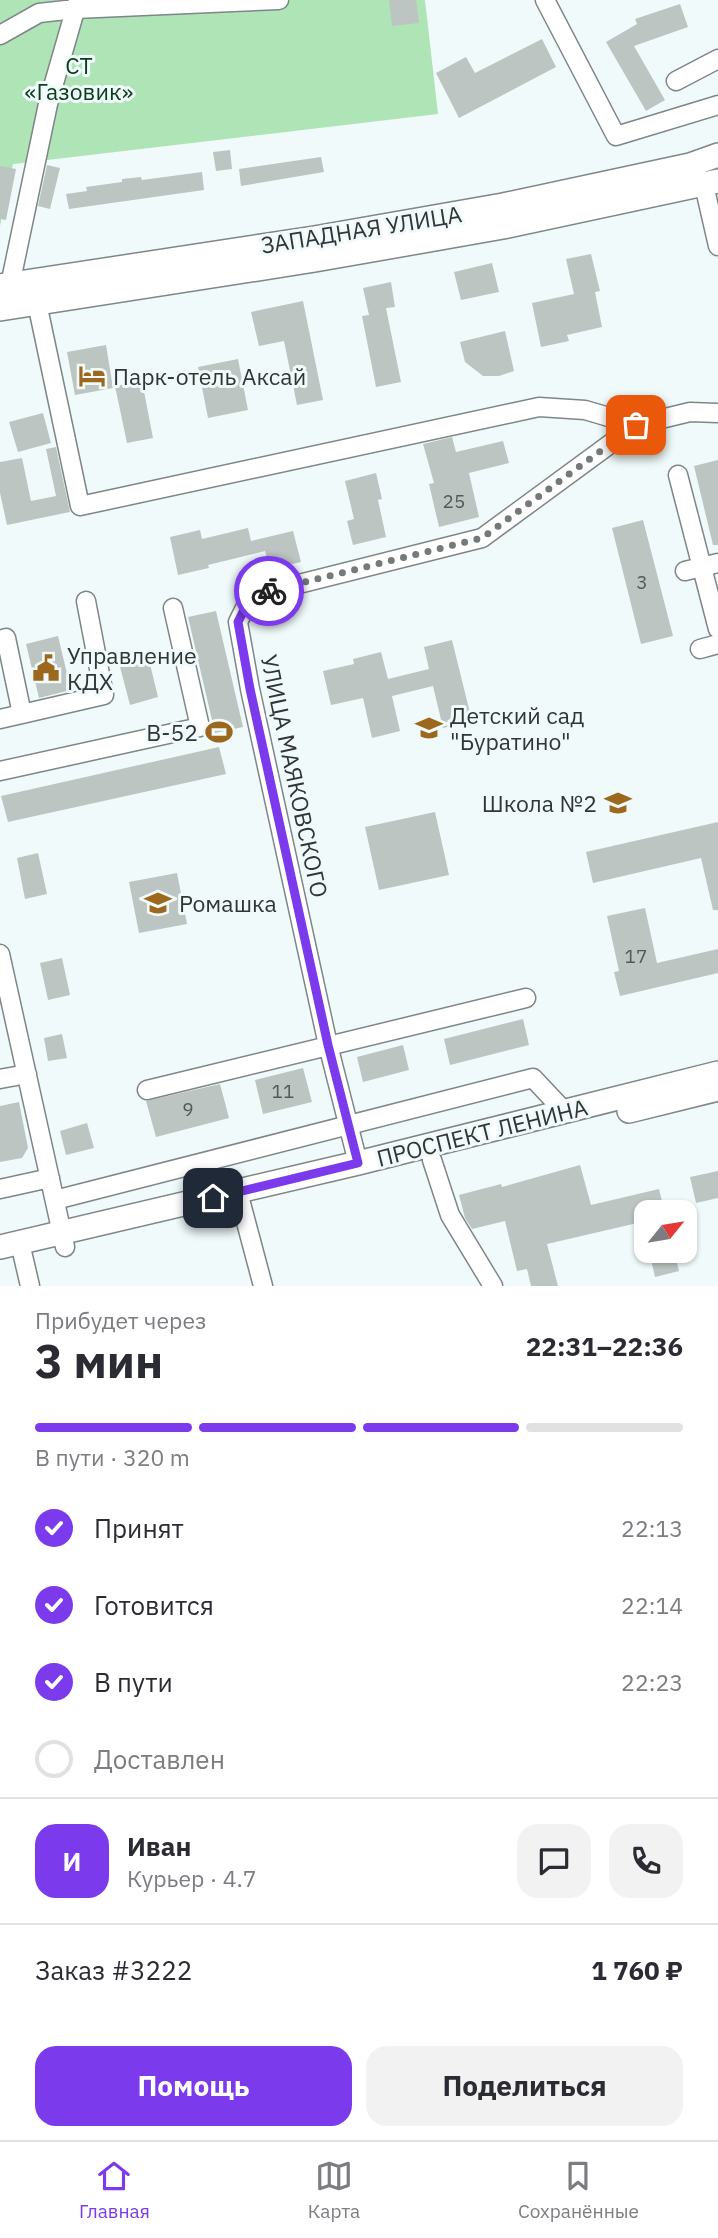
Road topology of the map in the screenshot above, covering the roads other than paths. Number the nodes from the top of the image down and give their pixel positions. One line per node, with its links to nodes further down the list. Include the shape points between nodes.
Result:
1 (279, 0): 3 (street)
2 (545, 0): 7 (street, via 616,136)
3 (76, 5): 4 (street, via 39,13); 11 (street)
4 (0, 35)
5 (718, 59): 6 (street)
6 (676, 81)
7 (718, 105)
8 (718, 155): 11 (main road, ЗАПАДНАЯ УЛИЦА, via 503,205)
9 (711, 183): 10 (street); 12 (main road, ЗАПАДНАЯ УЛИЦА, via 315,260)
10 (718, 246)
11 (5, 285)
12 (37, 303): 13 (main road, ЗАПАДНАЯ УЛИЦА); 15 (street, via 80,506 539,407 585,410)
13 (0, 309)
14 (718, 412): 15 (street, via 690,412)
15 (636, 425): 29 (street, УЛИЦА МАЯКОВСКОГО, via 482,538 251,596 238,622)
16 (678, 475): 17 (street)
17 (702, 567): 20 (street)
18 (86, 601): 24 (street, via 104,695)
19 (173, 608): 26 (street, via 200,727)
20 (718, 629)
21 (0, 639): 24 (street, via 6,638)
22 (718, 644): 23 (street)
23 (700, 649)
24 (22, 714): 25 (street)
25 (0, 719)
26 (0, 771)
27 (1, 960): 31 (street)
28 (526, 998): 29 (street)
29 (328, 1045): 34 (street); 36 (street, УЛИЦА МАЯКОВСКОГО)
30 (718, 1073): 35 (main road, ПРОСПЕКТ ЛЕНИНА)
31 (27, 1074): 32 (street); 39 (street)
32 (0, 1079)
33 (718, 1089): 37 (main road, ПРОСПЕКТ ЛЕНИНА)
34 (147, 1090)
35 (565, 1112): 36 (street, via 533,1079); 38 (main road, ПРОСПЕКТ ЛЕНИНА)
36 (348, 1125): 38 (street, УЛИЦА МАЯКОВСКОГО); 42 (street)
37 (432, 1160): 41 (main road, ПРОСПЕКТ ЛЕНИНА); 48 (street, via 450,1215)
38 (358, 1163): 41 (main road, ПРОСПЕКТ ЛЕНИНА)
39 (50, 1178): 40 (street); 42 (street)
40 (0, 1189)
41 (239, 1199): 43 (main road, ПРОСПЕКТ ЛЕНИНА); 47 (street)
42 (55, 1200): 43 (street)
43 (64, 1240): 44 (main road, ПРОСПЕКТ ЛЕНИНА)
44 (14, 1249): 45 (main road, ПРОСПЕКТ ЛЕНИНА); 46 (street)
45 (0, 1262)
46 (30, 1286)
47 (263, 1286)
48 (493, 1286)

